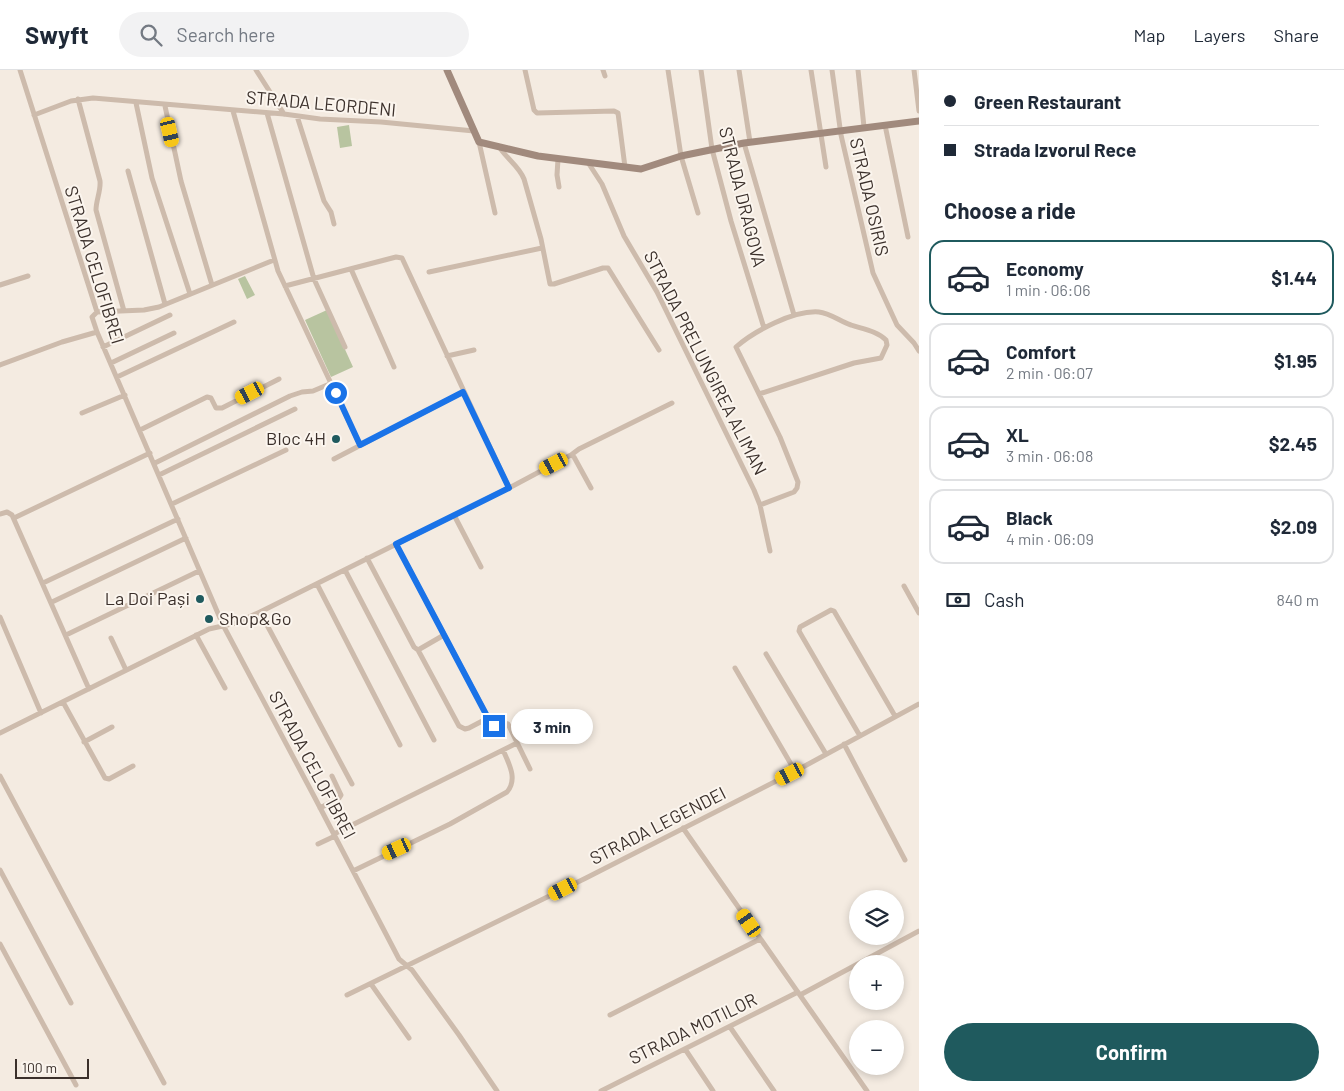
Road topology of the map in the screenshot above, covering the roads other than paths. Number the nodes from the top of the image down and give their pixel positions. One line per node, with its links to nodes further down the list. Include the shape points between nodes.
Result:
1 (20, 70): 19 (street, STRADA CELOFIBREI)
2 (256, 70): 18 (street)
3 (447, 70): 25 (street)
4 (525, 70): 34 (street, via 537,113 618,113)
5 (668, 70): 31 (street)
6 (701, 70): 30 (street, STRADA DRAGOVA)
7 (739, 70): 28 (street)
8 (811, 70): 26 (street)
9 (832, 70): 24 (street, STRADA OSIRIS)
10 (858, 70): 23 (street)
11 (914, 70): 16 (street)
12 (78, 99): 13 (street, STRADA LEORDENI); 19 (street, STRADA LEORDENI); 53 (street, via 100,181 96,210)
13 (136, 103): 14 (street, STRADA LEORDENI); 51 (street, via 155,186)
14 (164, 106): 15 (street, STRADA LEORDENI); 49 (street)
15 (232, 111): 17 (street, STRADA LEORDENI); 43 (street)
16 (919, 111)
17 (267, 113): 18 (street, STRADA LEORDENI); 47 (street)
18 (284, 114): 20 (street, STRADA LEORDENI)
19 (34, 115): 54 (street, STRADA CELOFIBREI)
20 (297, 116): 25 (street, STRADA LEORDENI); 40 (street)
21 (919, 121): 22 (street)
22 (884, 125): 23 (street); 41 (street)
23 (864, 127): 24 (street)
24 (840, 130): 26 (street); 65 (street, STRADA OSIRIS, via 877,285 898,325)
25 (474, 131): 27 (street)
26 (820, 133): 28 (street); 35 (street)
27 (479, 142): 29 (street); 38 (street)
28 (747, 143): 30 (street); 56 (street)
29 (500, 148): 32 (street); 42 (street, via 523,174)
30 (712, 149): 31 (street); 58 (street, STRADA DRAGOVA)
31 (681, 156): 34 (street, via 646,168); 39 (street)
32 (558, 159): 33 (street); 37 (street)
33 (590, 164): 34 (street); 90 (street, STRADA PRELUNGIREA ALIMAN, via 624,236 657,292)
34 (625, 167)
35 (826, 167)
36 (128, 171): 52 (street)
37 (559, 187)
38 (495, 213)
39 (698, 214)
40 (334, 224)
41 (908, 237)
42 (542, 248): 45 (street); 64 (street, via 550,284 608,268)
43 (274, 260): 49 (street); 50 (street)
44 (351, 269): 47 (street); 66 (street, via 402,258); 69 (street)
45 (429, 272)
46 (28, 276): 48 (street)
47 (314, 279): 50 (street); 62 (street)
48 (0, 285)
49 (212, 285): 51 (street)
50 (285, 286): 72 (street)
51 (190, 294): 52 (street)
52 (165, 304): 53 (street)
53 (124, 311): 54 (street)
54 (97, 312): 59 (street, STRADA CELOFIBREI, via 92,317)
55 (170, 315): 61 (street)
56 (794, 315): 58 (street); 74 (street, via 820,312 877,333 886,340 886,351 881,358 854,363)
57 (234, 322): 70 (street)
58 (764, 328): 74 (street, via 735,348)
59 (97, 332): 61 (street, STRADA CELOFIBREI); 68 (street)
60 (174, 332): 67 (street)
61 (103, 347): 67 (street, STRADA CELOFIBREI)
62 (345, 347)
63 (474, 350): 66 (street)
64 (659, 350)
65 (919, 351)
66 (447, 356): 73 (street)
67 (111, 363): 70 (street, STRADA CELOFIBREI)
68 (0, 365)
69 (394, 368)
70 (117, 377): 75 (street, STRADA CELOFIBREI)
71 (279, 379): 79 (street, via 220,408 207,397)
72 (332, 383): 80 (street); 85 (street, via 290,396)
73 (463, 392): 80 (street); 87 (street)
74 (759, 394): 90 (street, via 798,482 794,492)
75 (125, 395): 78 (street); 79 (street, STRADA CELOFIBREI)
76 (672, 403): 83 (street)
77 (295, 409): 86 (street)
78 (82, 413)
79 (140, 430): 82 (street, STRADA CELOFIBREI)
80 (360, 445): 84 (street)
81 (286, 450): 89 (street)
82 (150, 453): 85 (street, STRADA CELOFIBREI); 93 (street)
83 (571, 455): 87 (street); 88 (street)
84 (334, 459)
85 (154, 463): 86 (street, STRADA CELOFIBREI)
86 (159, 475): 89 (street, STRADA CELOFIBREI)
87 (509, 488): 92 (street)
88 (591, 488)
89 (172, 504): 94 (street, STRADA CELOFIBREI)
90 (760, 505): 97 (street, STRADA PRELUNGIREA ALIMAN)
91 (0, 514): 93 (street, via 10,513)
92 (454, 515): 96 (street); 99 (street)
93 (14, 518): 102 (street)
94 (178, 519): 95 (street, STRADA CELOFIBREI); 102 (street)
95 (186, 538): 101 (street, STRADA CELOFIBREI); 105 (street)
96 (396, 544): 98 (street); 112 (street)
97 (770, 551)
98 (368, 558): 100 (street); 114 (street)
99 (481, 567)
100 (345, 570): 103 (street); 128 (street)
101 (199, 571): 109 (street, STRADA CELOFIBREI); 110 (street)
102 (43, 583): 105 (street)
103 (317, 584): 106 (street); 132 (street)
104 (904, 586): 107 (street)
105 (52, 602): 110 (street)
106 (260, 612): 109 (street); 140 (street)
107 (919, 613)
108 (0, 617): 122 (street)
109 (223, 625): 111 (street); 141 (street, STRADA CELOFIBREI)
110 (66, 635): 119 (street)
111 (196, 635): 117 (street); 118 (street)
112 (444, 635): 114 (street); 124 (street)
113 (111, 638): 117 (street)
114 (418, 650): 124 (street, via 459,726 465,729)
115 (766, 654): 134 (street)
116 (736, 668): 137 (street)
117 (126, 670): 119 (street)
118 (225, 688)
119 (88, 689): 120 (street)
120 (64, 702): 122 (street); 129 (street)
121 (919, 704): 123 (street, STRADA LEGENDEI)
122 (41, 712): 126 (street)
123 (895, 716): 127 (street, STRADA LEGENDEI); 127 (street, via 834,611 800,627 799,631)
124 (488, 718): 130 (street, via 494,726 508,724)
125 (112, 727): 129 (street)
126 (0, 733)
127 (860, 736): 131 (street, STRADA LEGENDEI)
128 (434, 740)
129 (84, 742): 135 (street, via 107,779)
130 (517, 743): 133 (street); 136 (street)
131 (844, 744): 134 (street, STRADA LEGENDEI); 145 (street)
132 (400, 745)
133 (503, 750): 143 (street); 147 (street, via 513,774 512,785 507,792)
134 (826, 754): 137 (street, STRADA LEGENDEI)
135 (133, 766)
136 (530, 769)
137 (795, 772): 142 (street, STRADA LEGENDEI)
138 (0, 776): 160 (street)
139 (332, 776): 141 (street, via 341,795)
140 (352, 784)
141 (320, 808): 143 (street, STRADA CELOFIBREI)
142 (683, 828): 149 (street); 151 (street, STRADA LEGENDEI)
143 (334, 835): 144 (street); 147 (street, STRADA CELOFIBREI)
144 (318, 844)
145 (905, 860)
146 (0, 870): 155 (street)
147 (353, 871): 151 (street, STRADA CELOFIBREI, via 398,959)
148 (919, 931): 153 (street, STRADA MOTILOR)
149 (760, 939): 153 (street); 156 (street)
150 (0, 944): 161 (street)
151 (407, 967): 152 (street, STRADA LEGENDEI); 162 (street, STRADA CELOFIBREI)
152 (371, 984): 154 (street, STRADA LEGENDEI); 158 (street)
153 (799, 993): 157 (street, STRADA MOTILOR); 166 (street)
154 (347, 996)
155 (71, 1003)
156 (610, 1015)
157 (730, 1028): 159 (street, STRADA MOTILOR); 165 (street)
158 (409, 1038)
159 (685, 1049): 163 (street, STRADA MOTILOR); 164 (street)
160 (164, 1083)
161 (76, 1085)
162 (497, 1091)
163 (601, 1091)
164 (713, 1091)
165 (774, 1091)
166 (867, 1091)

